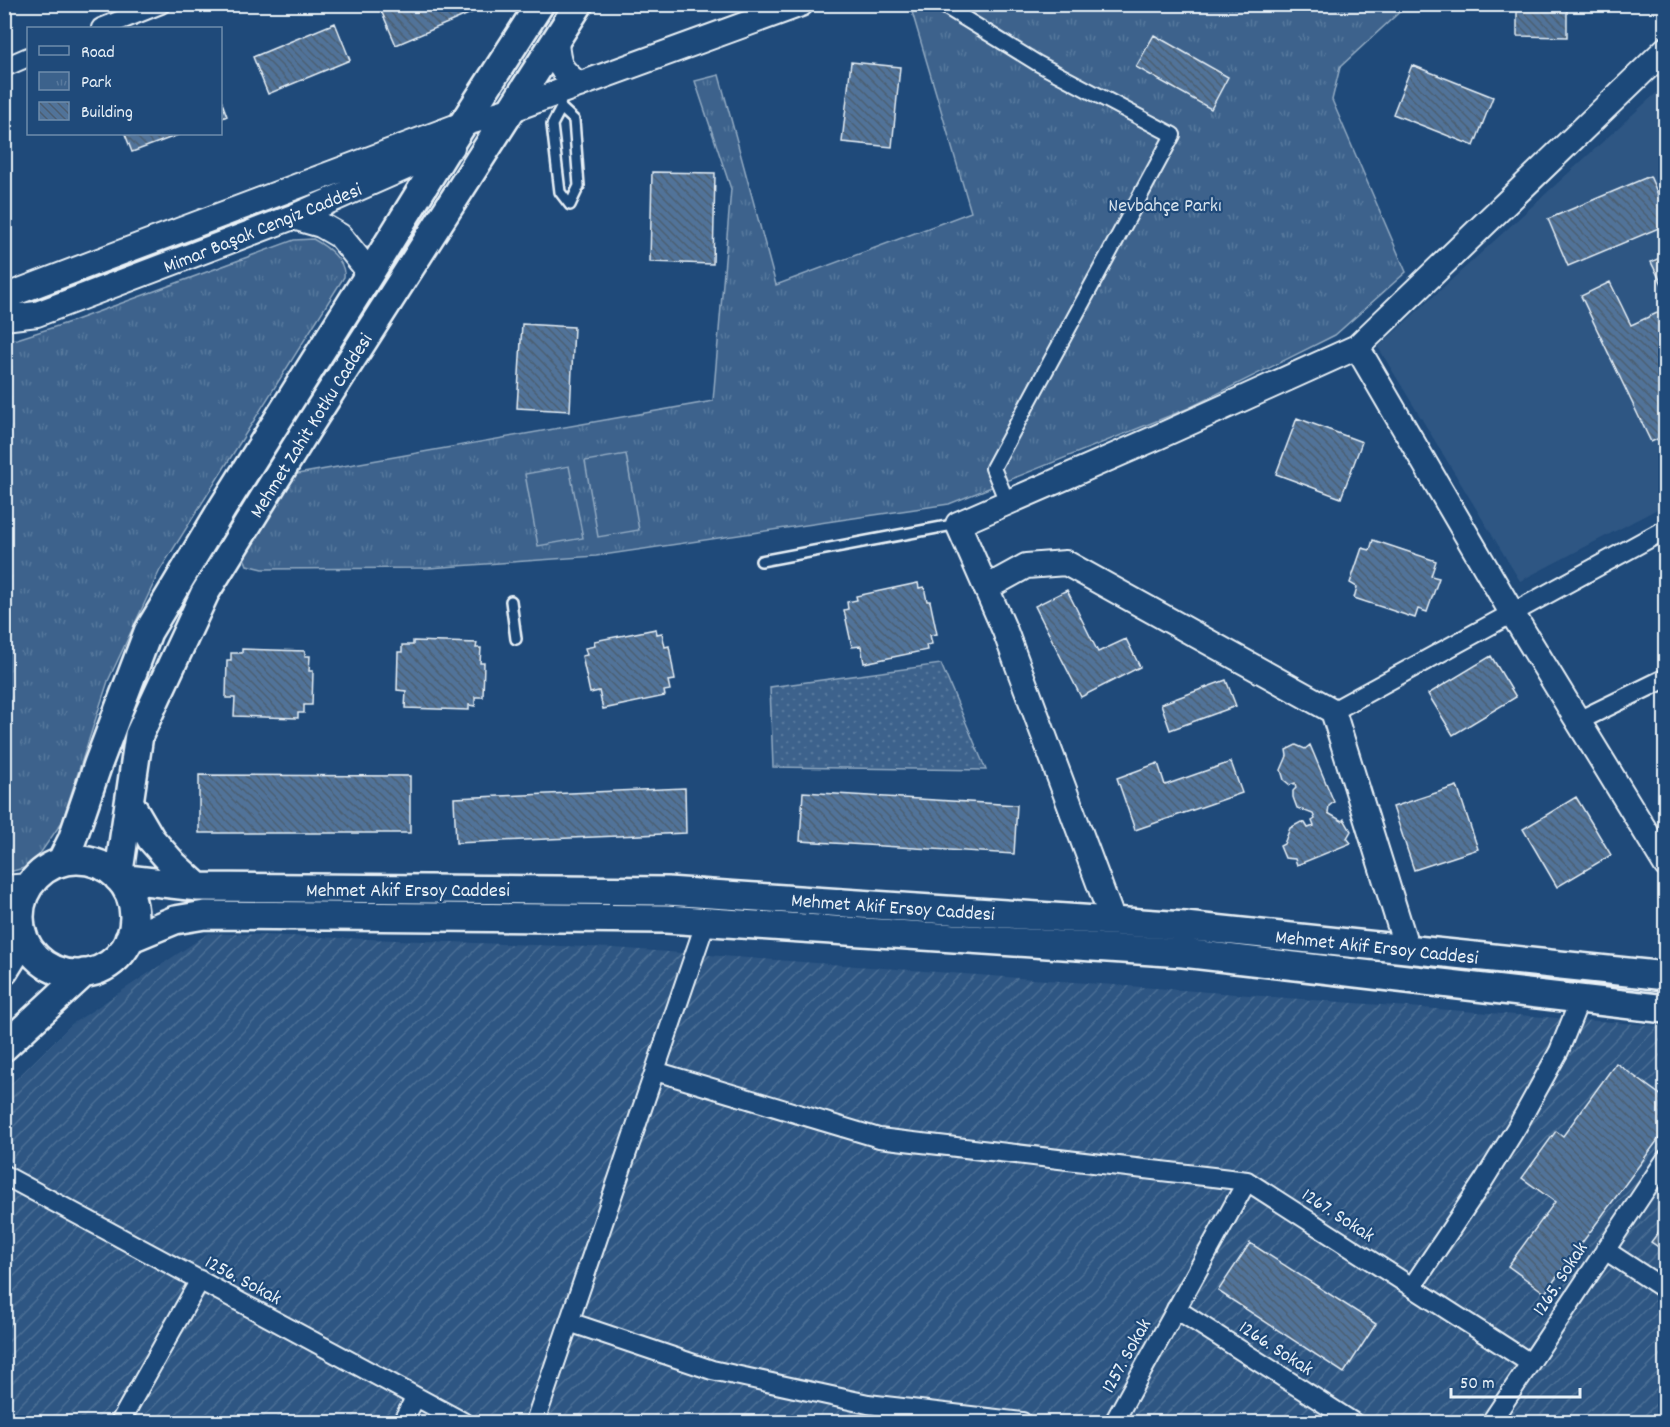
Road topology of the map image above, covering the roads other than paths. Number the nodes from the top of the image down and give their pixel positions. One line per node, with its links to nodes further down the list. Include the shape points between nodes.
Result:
1 (161, 4): 6 (street)
2 (540, 4): 13 (main road, Mehmet Zahit Kotku Caddesi)
3 (579, 4): 7 (main road, Mehmet Zahit Kotku Caddesi)
4 (801, 4): 11 (street, Mimar Başak Cengiz Caddesi)
5 (941, 4): 20 (street, via 1037,63 1173,135 993,468)
6 (104, 27)
7 (556, 42): 11 (street, via 558,62 567,75); 12 (main road, Mehmet Zahit Kotku Caddesi)
8 (1665, 50): 19 (street)
9 (27, 57): 10 (street)
10 (4, 65)
11 (566, 95): 11 (lane, via 552,125 560,192 570,205 579,186 574,120); 12 (street, Mimar Başak Cengiz Caddesi)
12 (510, 110): 13 (street, Mimar Başak Cengiz Caddesi); 14 (street, Mimar Başak Cengiz Caddesi); 31 (main road, Mehmet Zahit Kotku Caddesi, via 205,593 139,735)
13 (463, 124): 14 (main road, Mehmet Zahit Kotku Caddesi); 17 (street, Mimar Başak Cengiz Caddesi)
14 (446, 150): 15 (street, Mimar Başak Cengiz Caddesi); 16 (main road, Mehmet Zahit Kotku Caddesi)
15 (294, 218): 16 (street, via 321,225 340,236); 18 (street, Mimar Başak Cengiz Caddesi, via 37,314)
16 (370, 273): 32 (main road, Mehmet Zahit Kotku Caddesi, via 148,632)
17 (4, 297)
18 (4, 318)
19 (1357, 347): 20 (street); 26 (street)
20 (1007, 502): 21 (street)
21 (958, 524): 23 (lane); 24 (street)
22 (1665, 529): 26 (street)
23 (761, 561)
24 (986, 588): 29 (street, via 1026,566 1066,563); 38 (street)
25 (510, 601): 27 (lane)
26 (1512, 613): 29 (street); 30 (street)
27 (516, 639)
28 (1665, 678): 30 (street)
29 (1333, 711): 42 (street)
30 (1578, 721): 33 (street)
31 (130, 803): 34 (main road, Mehmet Zahit Kotku Caddesi); 36 (main road, via 151,840)
32 (61, 862): 34 (main road, via 92,862); 35 (main road)
33 (1665, 865)
34 (118, 878): 36 (main road, Mehmet Akif Ersoy Caddesi); 40 (main road, via 133,906 134,923)
35 (17, 887): 39 (main road, via 22,898 20,926)
36 (198, 887): 38 (main road, Mehmet Akif Ersoy Caddesi, via 667,891)
37 (706, 921): 40 (main road, Mehmet Akif Ersoy Caddesi, via 205,915 175,920); 41 (main road, Mehmet Akif Ersoy Caddesi); 50 (street)
38 (1113, 921): 41 (main road); 42 (main road, Mehmet Akif Ersoy Caddesi)
39 (14, 934): 43 (main road); 44 (main road, via 48,966 72,974)
40 (129, 939): 44 (main road, via 111,962)
41 (1114, 949): 46 (main road, Mehmet Akif Ersoy Caddesi, via 1183,953)
42 (1407, 949): 45 (main road, Mehmet Akif Ersoy Caddesi); 46 (main road)
43 (4, 971)
44 (84, 973): 49 (main road)
45 (1665, 976)
46 (1408, 979): 47 (main road, Mehmet Akif Ersoy Caddesi)
47 (1580, 999): 48 (main road, Mehmet Akif Ersoy Caddesi); 56 (street, via 1559,1051 1523,1116)
48 (1665, 1009)
49 (4, 1047)
50 (655, 1071): 53 (street, via 879,1138); 59 (street)
51 (1665, 1159): 54 (street, 1265. Sokak)
52 (4, 1174): 55 (street, 1256. Sokak)
53 (1247, 1181): 56 (street, 1267. Sokak); 58 (street)
54 (1605, 1250): 57 (street); 60 (street, 1265. Sokak)
55 (200, 1280): 61 (street, 1256. Sokak); 62 (street)
56 (1412, 1287): 60 (street, 1267. Sokak)
57 (1665, 1290)
58 (1176, 1309): 67 (street, 1257. Sokak); 68 (street, 1266. Sokak)
59 (569, 1322): 65 (street); 66 (street, via 723,1372 868,1404)
60 (1530, 1363): 69 (street, 1265. Sokak)
61 (416, 1397): 63 (street); 64 (street, 1256. Sokak)
62 (120, 1422)
63 (402, 1422)
64 (463, 1422)
65 (534, 1422)
66 (1022, 1422)
67 (1114, 1422)
68 (1353, 1422)
69 (1491, 1422)

